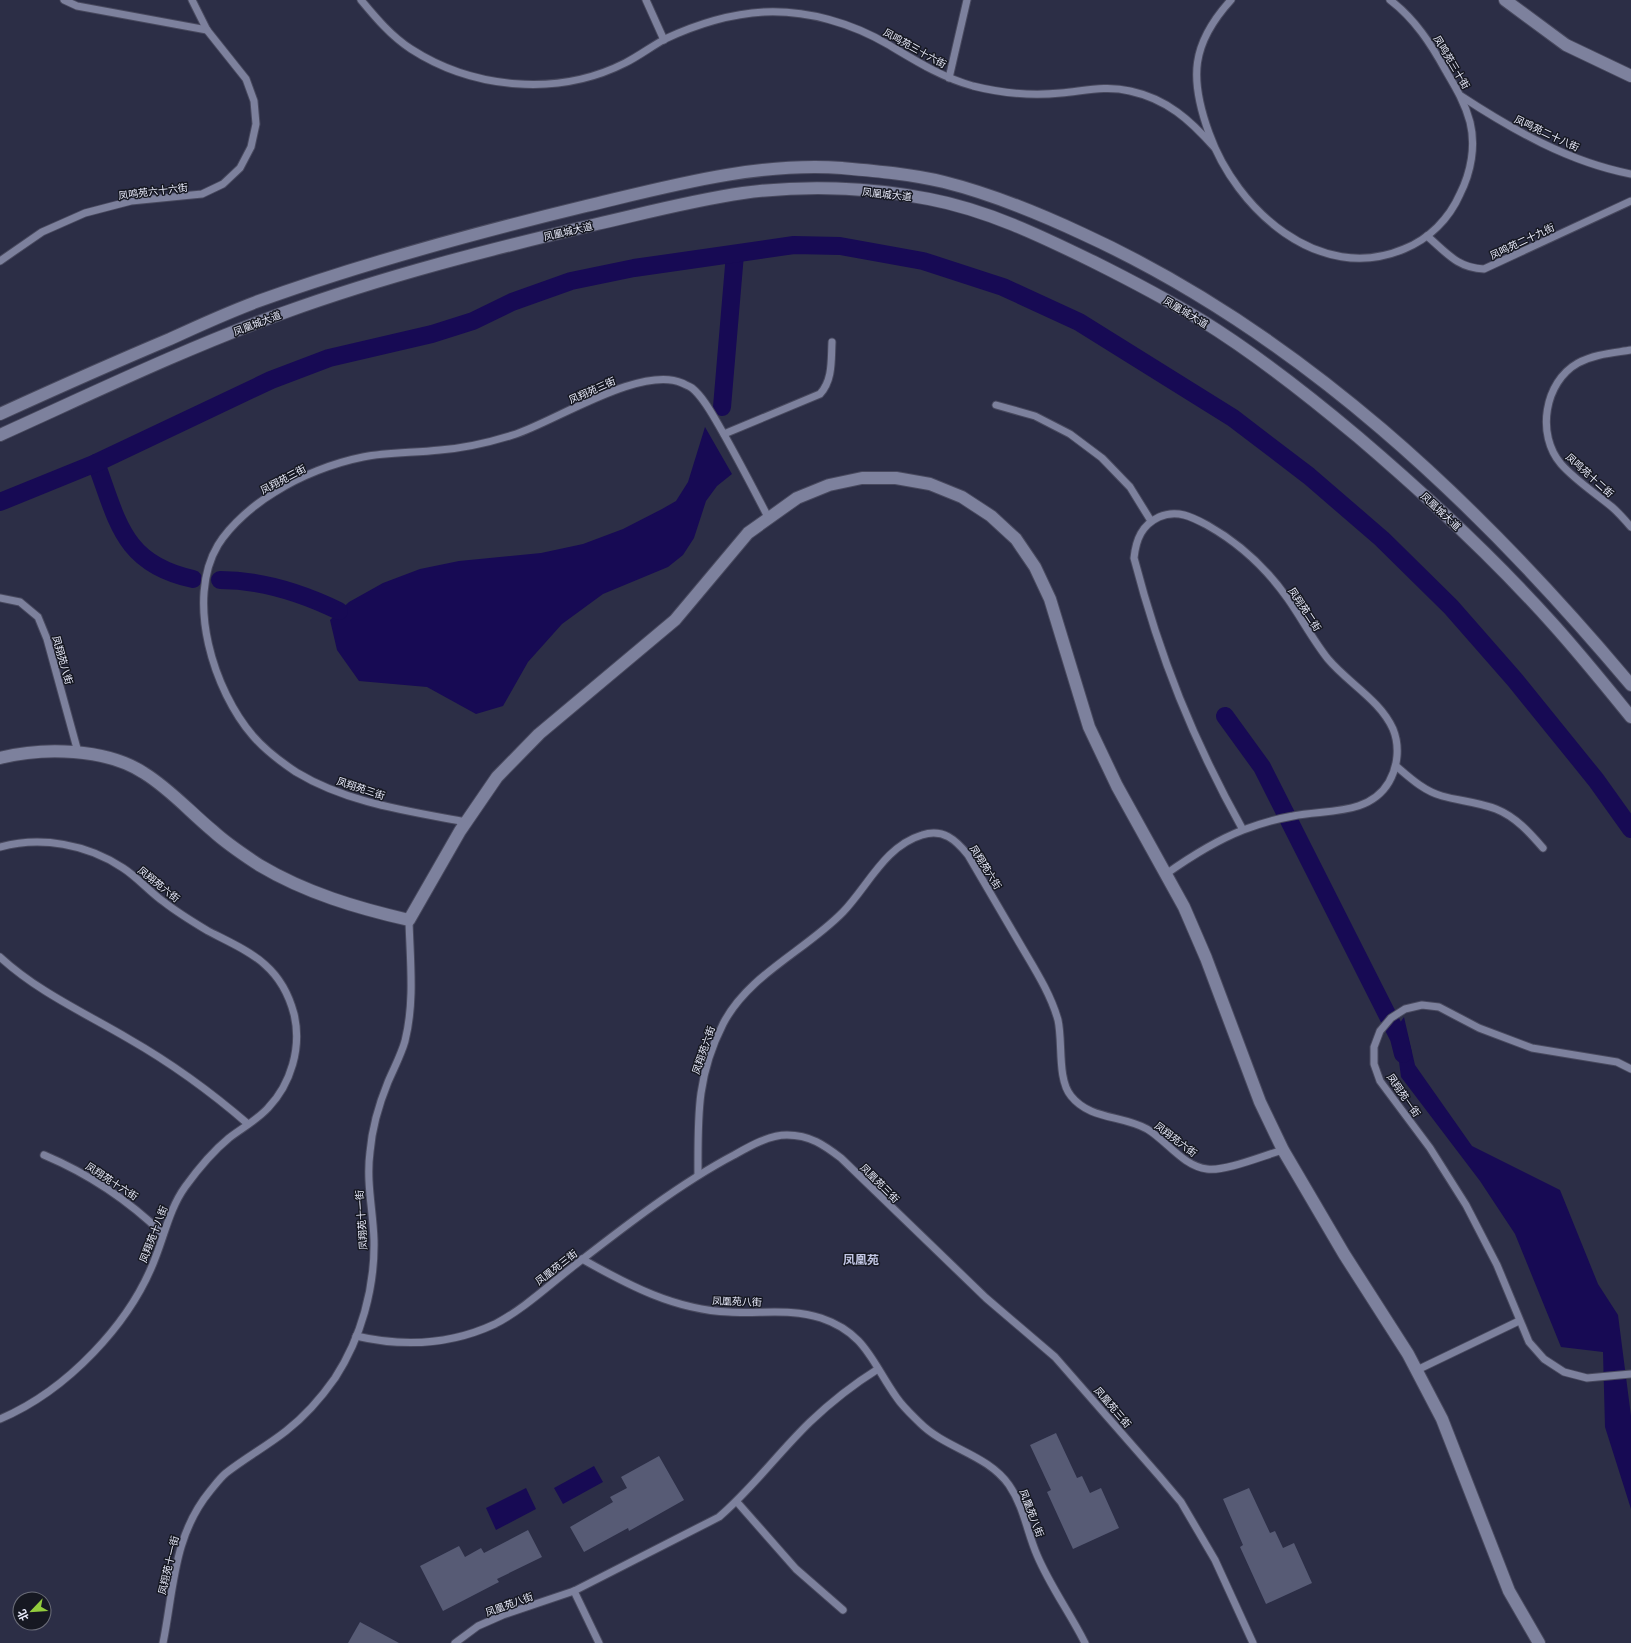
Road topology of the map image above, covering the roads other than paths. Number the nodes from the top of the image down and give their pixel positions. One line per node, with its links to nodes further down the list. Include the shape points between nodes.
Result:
1 (64, 0): 9 (lane, via 77,6)
2 (192, 0): 9 (lane, 凤鸣苑六十六街)
3 (361, 0): 10 (lane, 凤鸣苑三十六街, via 378,21 410,48 446,68 490,81 536,85 581,79 625,64)
4 (646, 0): 10 (lane)
5 (967, 0): 12 (lane)
6 (1231, 0): 14 (lane, 凤鸣苑三十街, via 1215,18 1201,46 1195,76 1201,112)
7 (1390, 0): 13 (lane, 凤鸣苑三十街, via 1418,26)
8 (1505, 0): 11 (main road, via 1566,45)
9 (207, 30): 18 (lane, 凤鸣苑六十六街, via 246,79 254,101 256,124 251,147 240,168 223,184 202,194 131,201 85,213 42,232)
10 (664, 40): 12 (lane, 凤鸣苑三十六街, via 701,23 733,16 765,12 798,13 860,30 928,69)
11 (1631, 76)
12 (949, 78): 14 (lane, 凤鸣苑三十六街, via 971,85 1016,93 1062,93 1096,88 1130,91 1162,102 1190,121)
13 (1462, 96): 15 (lane, 凤鸣苑二十八街, via 1500,122 1540,143 1583,160); 17 (lane, 凤鸣苑三十街, via 1470,123 1472,152 1467,179 1455,205 1438,227)
14 (1214, 147): 17 (lane, 凤鸣苑三十街, via 1232,179 1255,207 1307,247 1333,257 1361,260 1389,255)
15 (1631, 174)
16 (1631, 201): 17 (lane, 凤鸣苑二十九街, via 1484,269 1470,268 1457,262)
17 (1427, 236)
18 (0, 261)
19 (832, 342): 23 (lane, via 829,378 820,394)
20 (1631, 350): 27 (lane, 凤鸣苑十二街, via 1594,356 1577,364 1562,376 1552,392 1547,410 1546,429 1551,447 1561,463)
21 (996, 405): 26 (lane, via 1034,416 1070,434 1102,458 1125,482)
22 (0, 414): 29 (main road, 凤凰城大道, via 253,303 501,227 675,184 782,168 838,168 940,181 998,198 1130,256 1193,291 1269,341 1354,406 1484,523 1540,581)
23 (724, 434): 25 (lane, 凤翔苑三街); 34 (lane, 凤翔苑三街, via 692,388 668,379 644,381 614,391 534,428 506,437 464,447 362,457 324,469 276,491 240,519 219,543 212,556 206,580 203,604 206,636 231,704 253,737 296,772 343,794 371,803)
24 (0, 435): 30 (main road, 凤凰城大道, via 279,314 475,254 620,219 742,194 792,189 846,190 927,198 1013,224 1074,253 1137,284 1202,321 1266,364 1318,404 1450,519 1553,624)
25 (768, 517): 34 (main road, via 748,533 675,620 517,755 497,777); 38 (main road, via 797,498 828,485 862,478 896,478 930,484 962,497 991,516 1016,539 1035,567 1050,598 1089,727 1117,786)
26 (1151, 521): 33 (lane, 凤翔苑二街, via 1164,515 1178,513 1192,517 1235,544 1254,561 1288,599 1329,660 1385,715 1394,731 1397,748); 35 (lane, via 1141,531 1135,544 1134,558 1146,605 1179,698 1207,762)
27 (1631, 527)
28 (0, 598): 31 (lane, 凤翔苑八街, via 20,602 38,617 47,639)
29 (1631, 685)
30 (1631, 717)
31 (78, 752): 32 (main road, via 44,752); 39 (main road, via 111,758 143,772 173,794 214,832 259,865 309,890 361,909)
32 (0, 758)
33 (1396, 766): 35 (lane, 凤翔苑二街, via 1388,783 1376,796 1361,805 1344,810 1292,816); 37 (lane, via 1416,784 1441,796 1469,800 1497,810 1523,826)
34 (466, 822): 39 (main road)
35 (1243, 830): 38 (lane, 凤翔苑二街, via 1190,857)
36 (0, 847): 41 (lane, 凤翔苑六街, via 42,842 71,845 99,854 124,869 184,917 252,953 271,970)
37 (1543, 848)
38 (1166, 874): 44 (main road, via 1184,907 1206,958 1260,1102)
39 (409, 920): 50 (lane, 凤翔苑十一街, via 412,979 409,1020 399,1060 380,1103 374,1126 368,1178 374,1240 372,1276 365,1312)
40 (0, 957): 43 (lane, via 46,992 129,1039 202,1086)
41 (285, 990): 43 (lane, 凤翔苑十八街, via 294,1014 296,1040 293,1065 283,1088 268,1109)
42 (1631, 1069): 49 (lane, 凤翔苑一街, via 1617,1062 1560,1054 1512,1042 1439,1007 1422,1005 1405,1009 1389,1020 1380,1031 1374,1047 1374,1064 1380,1080 1430,1148 1466,1205 1497,1265)
43 (248, 1124): 47 (lane, 凤翔苑十八街, via 229,1138 196,1171 179,1197)
44 (1283, 1150): 46 (lane, 凤翔苑六街, via 1208,1170 1186,1160 1146,1129 1125,1120 1103,1117 1083,1108 1064,1085 1061,1032 1056,1013 1040,978 968,855 956,840 945,834 934,833 912,839 891,855 874,872 844,911 817,937 758,979 723,1023 711,1052 701,1088 698,1109); 52 (main road, via 1344,1254)
45 (44, 1155): 47 (lane, 凤翔苑十六街, via 108,1188 133,1206)
46 (698, 1174): 48 (lane, 凤凰苑三街); 62 (lane, 凤凰苑三街, via 752,1146 787,1135 804,1136 822,1143 841,1158 986,1298 1055,1357 1160,1476 1181,1502 1215,1560)
47 (163, 1234): 54 (lane, 凤翔苑十八街, via 144,1282 115,1328 55,1386)
48 (582, 1259): 50 (lane, 凤凰苑三街, via 510,1315 478,1331 440,1341 419,1343 384,1342); 51 (lane, 凤凰苑八街, via 642,1291 673,1303 728,1312 799,1312 838,1323 862,1342)
49 (1519, 1321): 52 (lane); 53 (lane, 凤翔苑一街, via 1529,1342 1544,1359 1564,1372 1587,1378)
50 (356, 1336): 58 (lane, 凤翔苑十一街, via 335,1378 312,1406 286,1431 224,1474 199,1504 182,1539)
51 (878, 1369): 55 (lane, 凤凰苑八街, via 856,1383 811,1422); 61 (lane, 凤凰苑八街, via 898,1400 921,1424 942,1440 982,1460 1008,1484 1016,1496 1037,1555 1050,1582)
52 (1417, 1370): 63 (main road, via 1442,1419 1509,1591)
53 (1631, 1374)
54 (0, 1418)
55 (737, 1502): 56 (lane, 凤凰苑八街, via 719,1517); 57 (lane, via 796,1568)
56 (574, 1591): 59 (lane, 凤凰苑八街, via 503,1615 478,1626); 60 (lane)
57 (842, 1610)
58 (163, 1643)
59 (454, 1643)
60 (599, 1643)
61 (1085, 1643)
62 (1252, 1643)
63 (1539, 1643)

